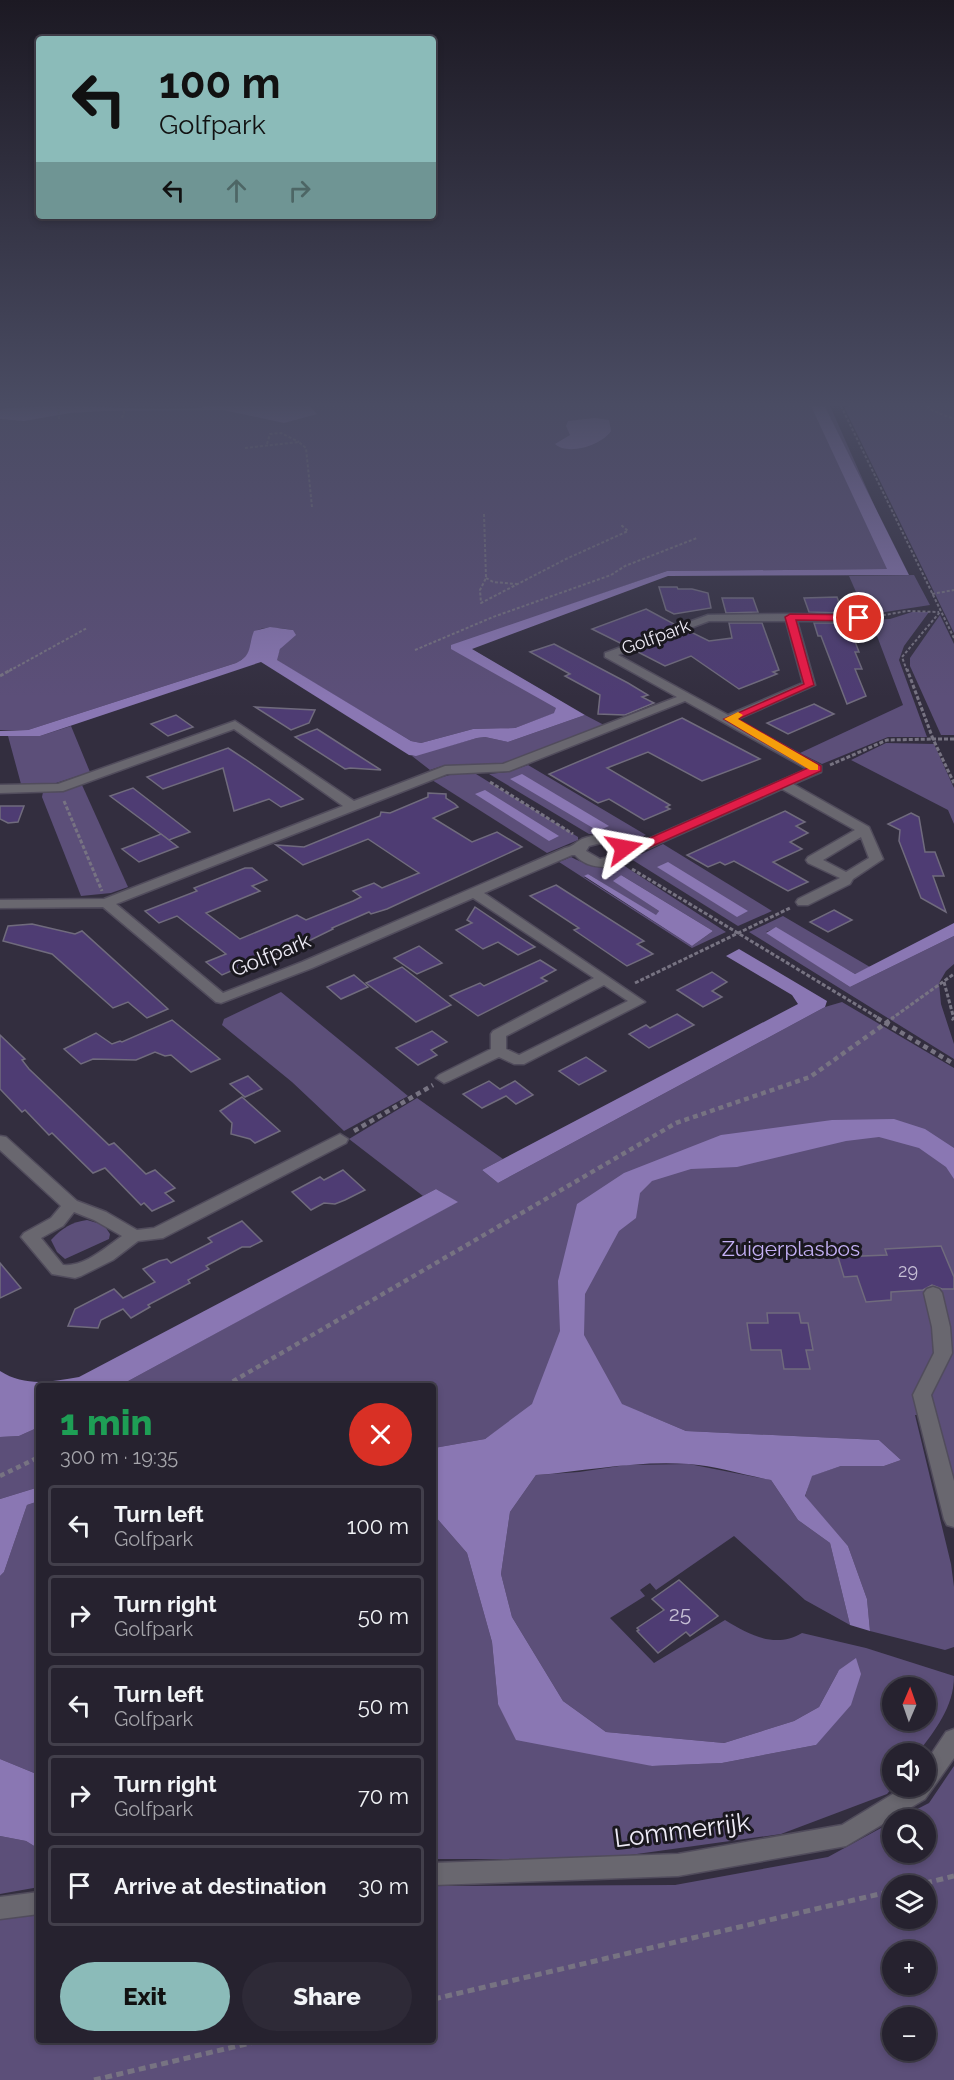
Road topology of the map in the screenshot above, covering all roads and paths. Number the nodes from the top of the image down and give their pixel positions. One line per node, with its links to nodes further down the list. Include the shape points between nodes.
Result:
1 (312, 503): 3 (path)
2 (888, 503): 10 (path)
3 (312, 507)
4 (484, 514): 7 (path)
5 (620, 524): 8 (path, via 628,531 622,536)
6 (697, 538): 16 (path)
7 (486, 579): 8 (path); 8 (path, via 480,590 481,603)
8 (519, 584)
9 (954, 590): 10 (path)
10 (932, 594): 11 (path)
11 (940, 612): 13 (path, via 906,611); 15 (path); 20 (path, via 902,657)
12 (790, 617): 13 (street, Golfpark); 18 (street, Golfpark, via 708,618 609,655); 19 (street, via 809,685)
13 (859, 618)
14 (87, 628): 17 (path)
15 (954, 638)
16 (416, 650)
17 (0, 676)
18 (686, 697): 19 (street, Golfpark); 23 (street, via 505,768)
19 (729, 719): 22 (street, Golfpark)
20 (933, 739): 21 (path); 22 (path, via 887,740); 24 (path)
21 (954, 739)
22 (817, 769): 25 (street, Golfpark)
23 (470, 770): 28 (street, via 445,770); 30 (path)
24 (954, 783)
25 (783, 784): 29 (street); 31 (street, Golfpark)
26 (59, 788): 27 (street); 28 (street, via 235,725); 35 (path)
27 (0, 789)
28 (352, 806): 35 (street)
29 (864, 830): 32 (street, via 876,859); 32 (street, via 813,860)
30 (583, 847): 31 (street, Golfpark, via 601,839 615,842); 31 (street, Golfpark, via 583,858 593,862 606,864); 33 (street, Golfpark)
31 (621, 854): 37 (path)
32 (847, 877): 34 (street)
33 (476, 893): 35 (street, Golfpark, via 221,999); 39 (street)
34 (803, 902): 37 (path)
35 (106, 903): 36 (street)
36 (0, 904)
37 (737, 933): 41 (path); 43 (path)
38 (954, 974): 40 (path)
39 (604, 979): 41 (street); 44 (street, via 498,1034)
40 (944, 982): 42 (path); 43 (path)
41 (621, 990): 44 (street, via 638,1002 519,1061)
42 (954, 1020)
43 (886, 1023): 45 (path); 52 (path, via 810,1077 676,1123)
44 (499, 1051): 46 (street)
45 (954, 1064)
46 (444, 1078): 47 (path)
47 (340, 1139): 50 (street, via 157,1234)
48 (0, 1141): 49 (street)
49 (71, 1205): 50 (street); 50 (street, via 57,1222 30,1237 58,1270 75,1272 107,1256)
50 (134, 1236)
51 (933, 1293): 55 (street, via 943,1353 922,1395)
52 (230, 1383)
53 (36, 1458): 54 (path)
54 (0, 1476)
55 (954, 1519)
56 (954, 1739): 57 (street)
57 (936, 1765)
58 (908, 1797): 59 (street, Lommerrijk, via 846,1835 678,1865)
59 (436, 1874)
60 (954, 1876): 61 (path)
61 (936, 1880)
62 (882, 1893): 65 (path)
63 (36, 1903): 64 (street)
64 (0, 1908)
65 (436, 2000)
66 (249, 2043): 67 (path)
67 (94, 2080)

